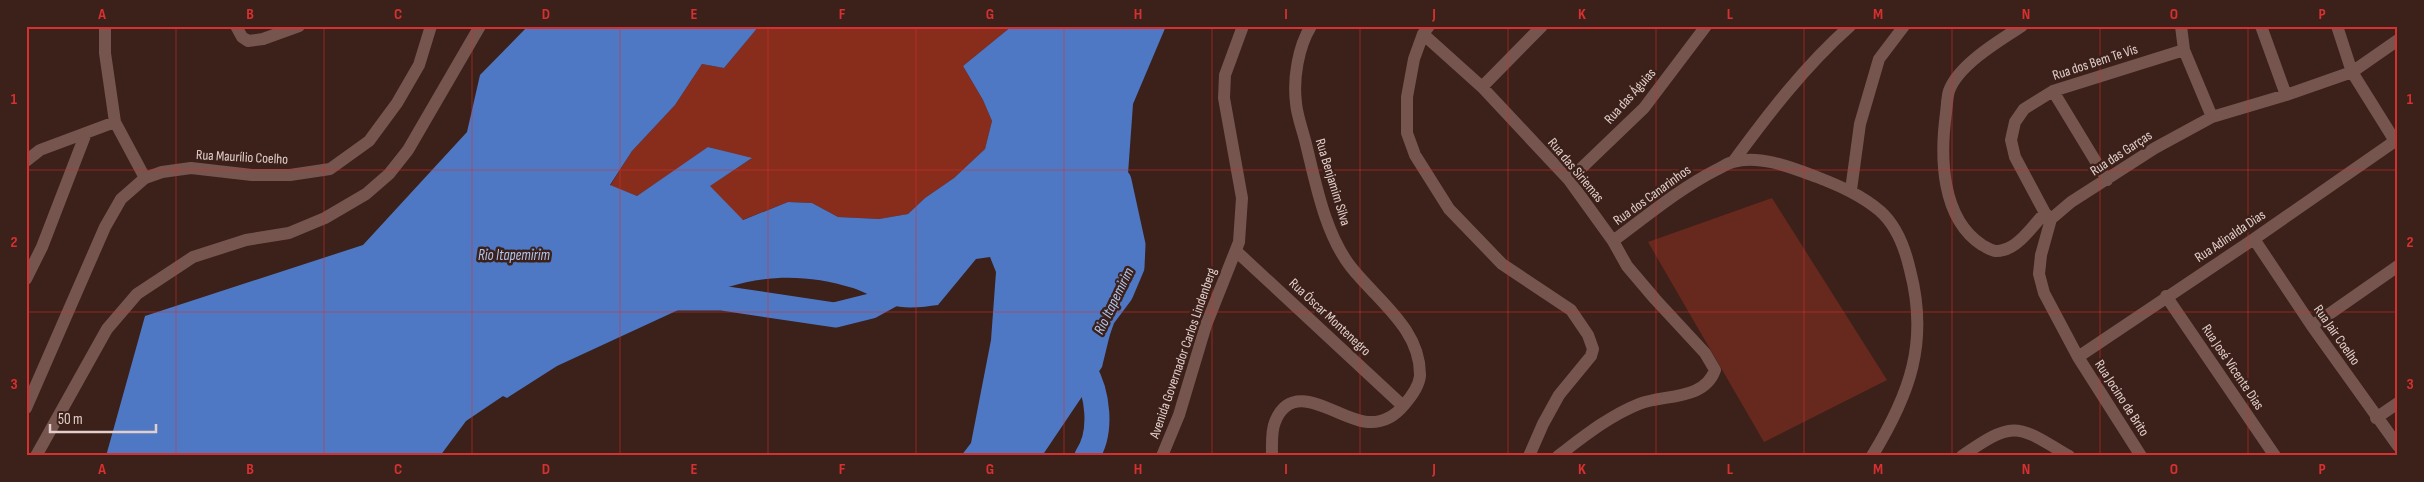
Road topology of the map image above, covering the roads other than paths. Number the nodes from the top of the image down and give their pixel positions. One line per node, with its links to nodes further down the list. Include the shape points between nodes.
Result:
1 (105, 26): 24 (street, via 105,53)
2 (236, 26): 3 (street, via 248,41)
3 (299, 26)
4 (431, 26): 29 (street, Rua Maurílio Coelho, via 419,65 397,103 369,141 330,169 290,175 252,175 191,168)
5 (480, 26): 47 (street, via 408,150 389,174 366,194 325,218 289,233 246,240 193,257 137,294 107,329)
6 (1244, 26): 36 (street, Avenida Governador Carlos Lindenberg, via 1225,75 1224,98 1242,198)
7 (1311, 26): 43 (street, Rua Benjamim Silva, via 1298,62 1296,103 1327,222 1350,266 1392,310 1418,351 1420,378)
8 (1542, 26): 20 (street)
9 (1706, 26): 30 (street, Rua das Águias, via 1644,108)
10 (1850, 26): 28 (street, via 1825,48 1777,102)
11 (1904, 26): 32 (street, via 1879,59 1860,124)
12 (2022, 26): 33 (street, Rua das Garças, via 1986,48 1949,90 1942,160 1945,182 1956,213 1971,237 1993,252 2013,245)
13 (2180, 26): 18 (street)
14 (2261, 26): 22 (street)
15 (2337, 26): 19 (street)
16 (1426, 30): 20 (street, Rua das Siriemas); 50 (street, via 1414,59 1407,97 1406,133 1415,155 1449,209 1502,264 1571,310 1588,335 1593,349 1591,356 1559,395)
17 (2398, 40): 19 (street, Rua das Garças)
18 (2184, 50): 21 (street, Rua dos Bem Te Vis); 23 (street)
19 (2352, 72): 22 (street, Rua das Garças); 26 (street)
20 (1482, 87): 30 (street, Rua das Siriemas)
21 (2053, 91): 31 (street); 33 (street, Rua dos Bem Te Vis, via 2024,109 2015,122 2010,140 2015,157)
22 (2286, 95): 23 (street, Rua das Garças)
23 (2212, 117): 31 (street, Rua das Garças, via 2155,148)
24 (115, 122): 25 (street); 29 (street)
25 (86, 133): 27 (street, via 40,150); 38 (street, via 42,247)
26 (2396, 140): 34 (street, Rua Adinalda Dias)
27 (26, 161)
28 (1733, 162): 32 (street, Rua dos Canarinhos, via 1758,160 1797,169); 35 (street, Rua dos Canarinhos, via 1694,181)
29 (145, 178): 44 (street, Rua Maurílio Coelho, via 121,199 105,227)
30 (1569, 180): 35 (street, Rua das Siriemas)
31 (2107, 180): 33 (street, Rua das Garças)
32 (1851, 190): 52 (street, Rua dos Canarinhos, via 1881,212 1904,243 1916,293 1919,332 1909,385 1893,422)
33 (2048, 216): 41 (street, via 2039,274 2044,293)
34 (2254, 239): 39 (street, Rua Adinalda Dias); 40 (street, Rua Jair Coelho)
35 (1613, 241): 51 (street, Rua das Siriemas, via 1627,266 1706,354 1715,370 1706,385 1694,392 1639,404 1591,431)
36 (1236, 251): 43 (street, Rua Óscar Montenegro); 48 (street, Avenida Governador Carlos Lindenberg, via 1209,316 1179,415)
37 (2398, 266): 40 (street)
38 (26, 279)
39 (2166, 296): 41 (street, Rua Adinalda Dias); 56 (street, Rua José Vicente Dias)
40 (2312, 326): 45 (street, Rua Jair Coelho)
41 (2078, 357): 55 (street, Rua Jocino de Brito)
42 (2398, 403): 45 (street)
43 (1404, 406): 49 (street, Rua Benjamim Silva, via 1384,421 1367,422 1315,404 1296,401 1284,408 1275,422)
44 (26, 408)
45 (2376, 418): 46 (street, Rua Jair Coelho)
46 (2398, 446)
47 (36, 456)
48 (1162, 456)
49 (1272, 456)
50 (1529, 456)
51 (1558, 456)
52 (1872, 456)
53 (1962, 456): 54 (street, via 1990,437 2011,430 2028,431)
54 (2070, 456)
55 (2141, 456)
56 (2275, 456)

